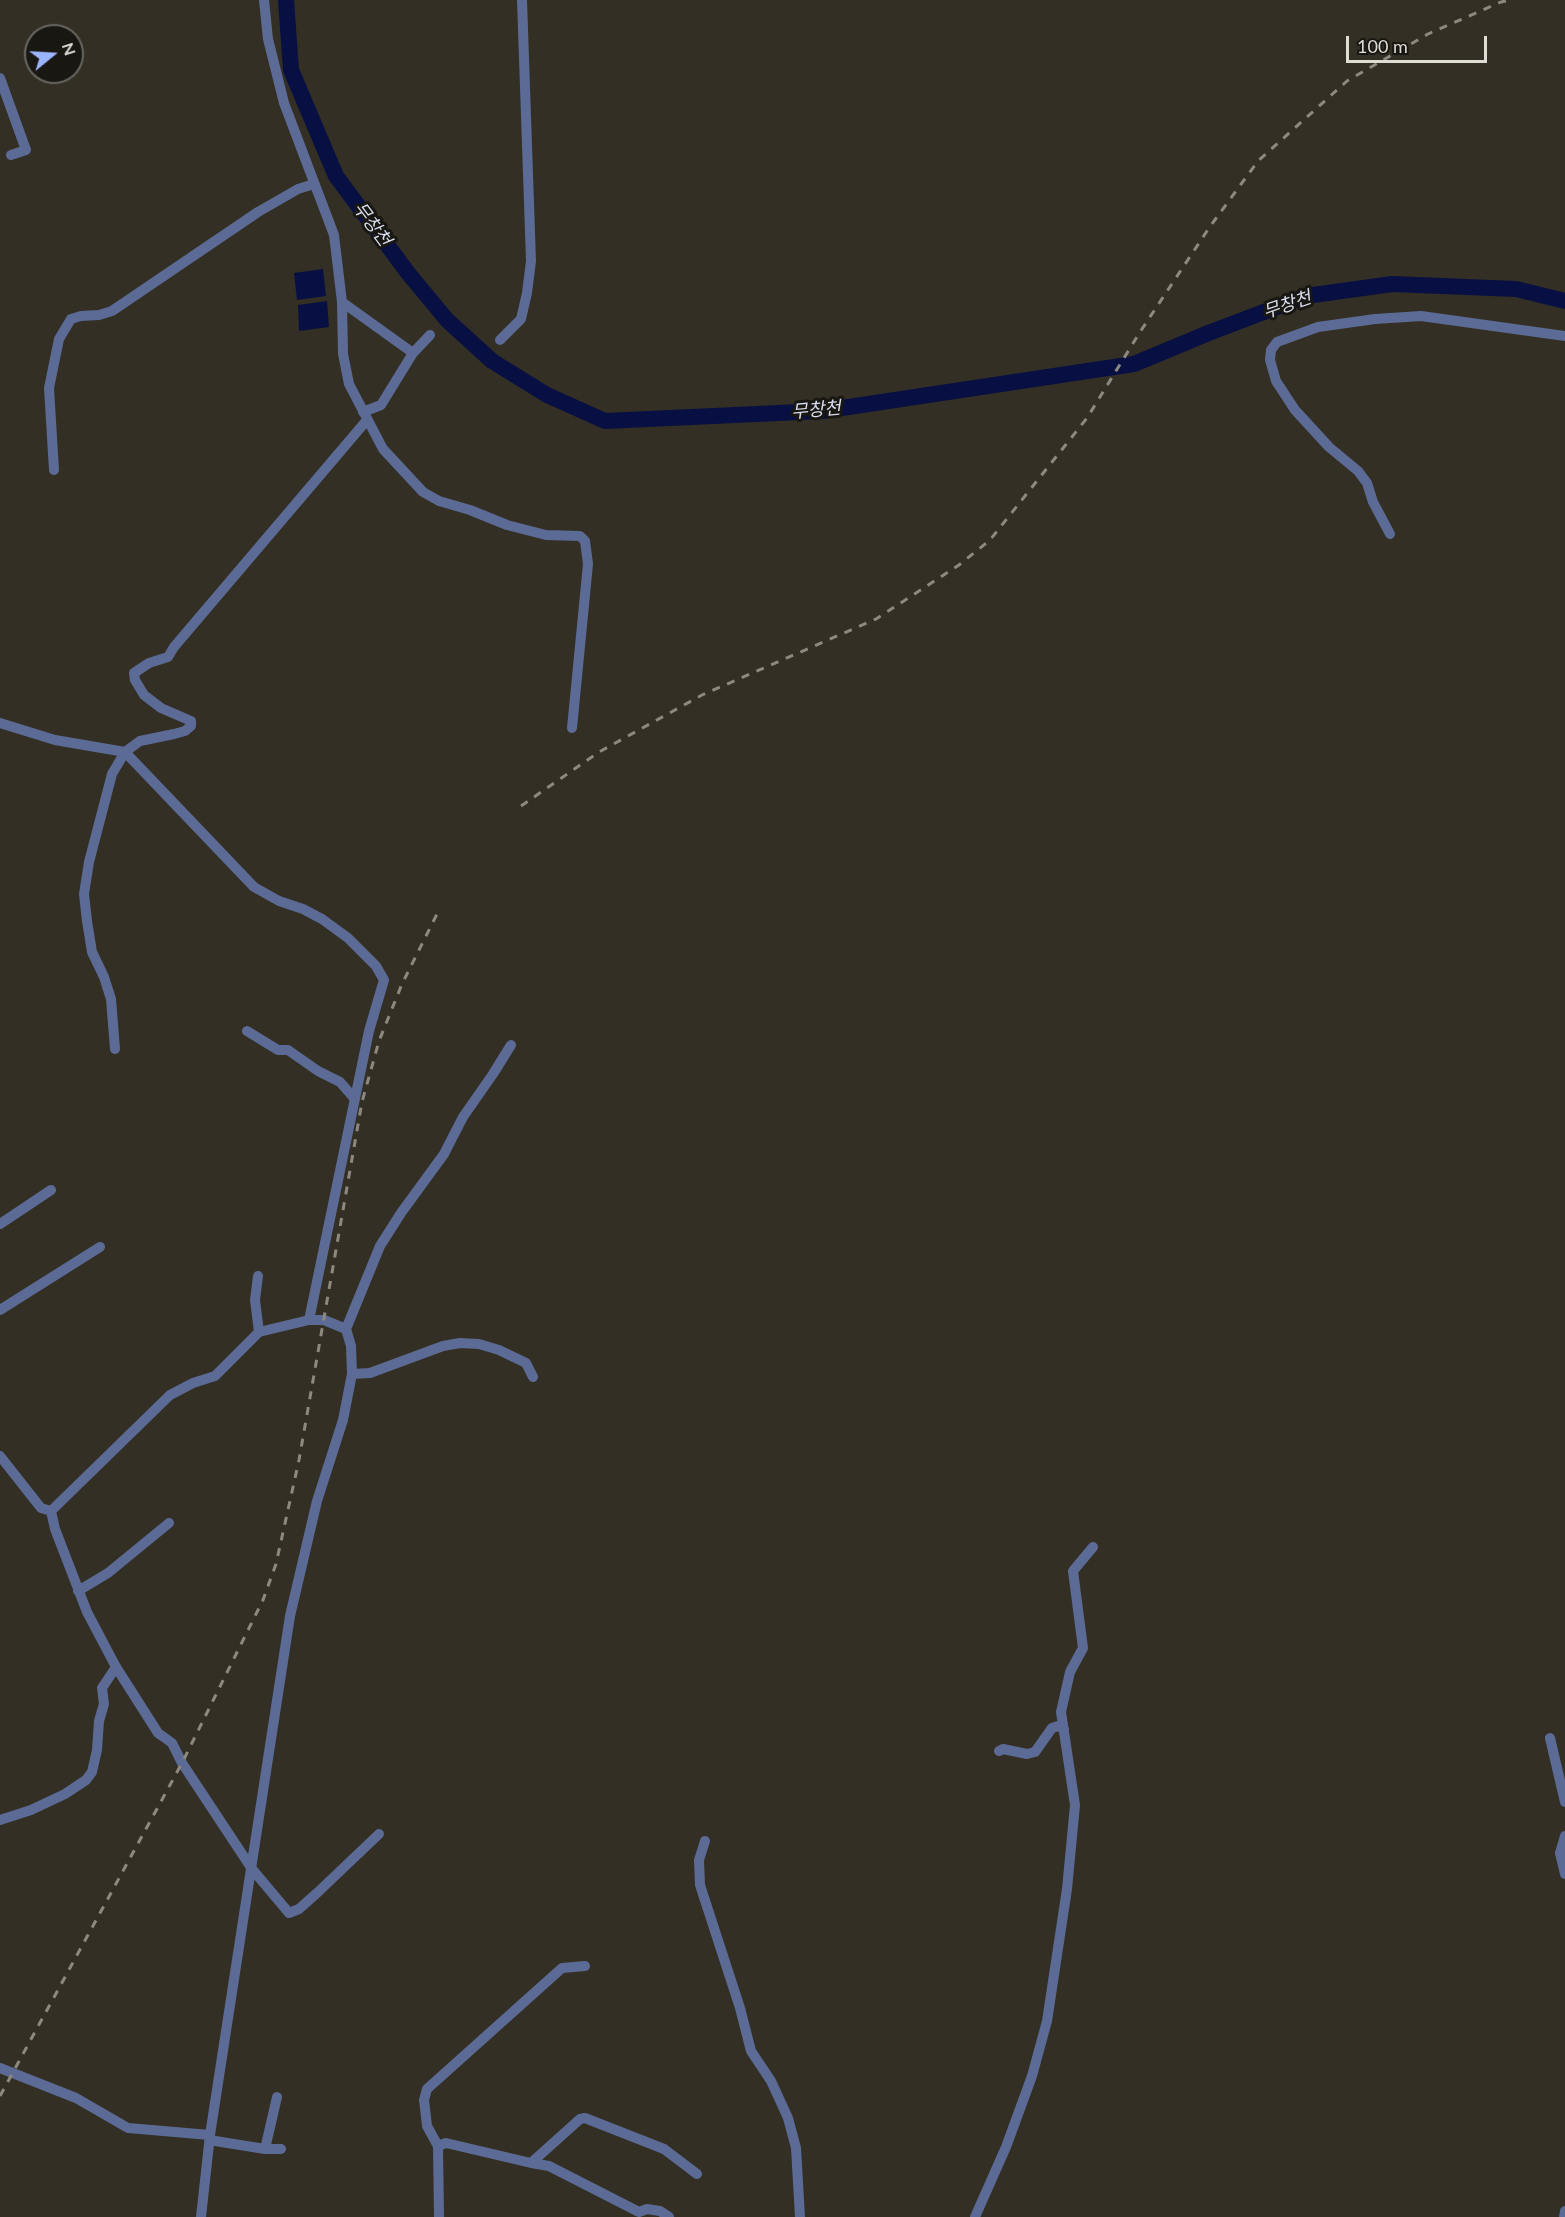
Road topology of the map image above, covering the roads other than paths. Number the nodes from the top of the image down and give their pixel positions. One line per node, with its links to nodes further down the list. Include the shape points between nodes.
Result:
1 (264, 0): 5 (street, via 268,39 284,103)
2 (522, 0): 9 (street, via 531,261 521,319)
3 (0, 78): 4 (street, via 26,150)
4 (11, 155)
5 (314, 184): 6 (street, via 334,236); 12 (street, via 258,212 112,311 71,320 59,339 49,388)
6 (342, 302): 10 (street); 11 (street, via 342,354 349,384)
7 (430, 335): 10 (street)
8 (1565, 336): 13 (street, via 1421,316 1318,327 1277,342 1270,360 1276,381 1295,410 1367,483)
9 (500, 340)
10 (413, 353): 11 (street, via 381,405)
11 (365, 416): 15 (street, via 383,449 423,492 507,525 546,535 580,536 585,541 588,564); 16 (street, via 168,657 134,673 144,695 161,708 191,721 191,726 185,731 140,741)
12 (54, 470)
13 (1390, 534)
14 (0, 723): 16 (street, via 55,740)
15 (572, 728)
16 (125, 752): 19 (street, via 112,774 84,894 92,952 111,999); 20 (street, via 254,887 322,919 376,966 384,980)
17 (247, 1031): 20 (street, via 278,1050 288,1050 340,1082)
18 (511, 1045): 27 (street, via 463,1117 444,1154 380,1246)
19 (115, 1049)
20 (354, 1098): 26 (street)
21 (51, 1190): 22 (street)
22 (0, 1224)
23 (100, 1247): 25 (street)
24 (258, 1276): 28 (street, via 255,1300)
25 (0, 1310)
26 (309, 1320): 27 (street, via 324,1320); 28 (street)
27 (346, 1329): 29 (street)
28 (259, 1332): 32 (street, via 215,1376 170,1395)
29 (352, 1374): 30 (street, via 370,1373 460,1343 500,1350 526,1363); 45 (street, via 290,1616)
30 (533, 1377)
31 (0, 1456): 32 (street, via 41,1508)
32 (51, 1511): 35 (street)
33 (169, 1523): 35 (street, via 108,1573)
34 (1093, 1547): 37 (street, via 1073,1571 1083,1648 1070,1672 1061,1712)
35 (78, 1591): 36 (street)
36 (116, 1667): 41 (street, via 102,1688 104,1704 97,1749 86,1780 66,1794); 45 (street, via 158,1733 172,1743)
37 (1064, 1729): 39 (street, via 1052,1728 1035,1752); 61 (street, via 1075,1805 1047,2021 1006,2147)
38 (1550, 1738): 40 (street)
39 (999, 1751)
40 (1565, 1802)
41 (0, 1820)
42 (379, 1834): 45 (street, via 299,1909 289,1913)
43 (1565, 1836): 46 (street, via 1560,1853)
44 (705, 1841): 60 (street, via 699,1860 700,1885 751,2051 771,2081 788,2118 796,2148)
45 (252, 1869): 50 (street)
46 (1565, 1874)
47 (585, 1966): 51 (street, via 562,1968 426,2089 427,2126)
48 (0, 2068): 50 (street, via 76,2098 128,2128)
49 (277, 2097): 53 (street)
50 (210, 2138): 53 (street); 57 (street)
51 (438, 2146): 54 (street, via 446,2144); 58 (street)
52 (281, 2148): 53 (street)
53 (265, 2149)
54 (531, 2163): 55 (street, via 585,2118 664,2149); 59 (street, via 549,2166 639,2212 660,2211)
55 (697, 2174)
56 (1565, 2211): 62 (street)
57 (201, 2217)
58 (439, 2217)
59 (669, 2217)
60 (800, 2217)
61 (975, 2217)
62 (1564, 2217)

